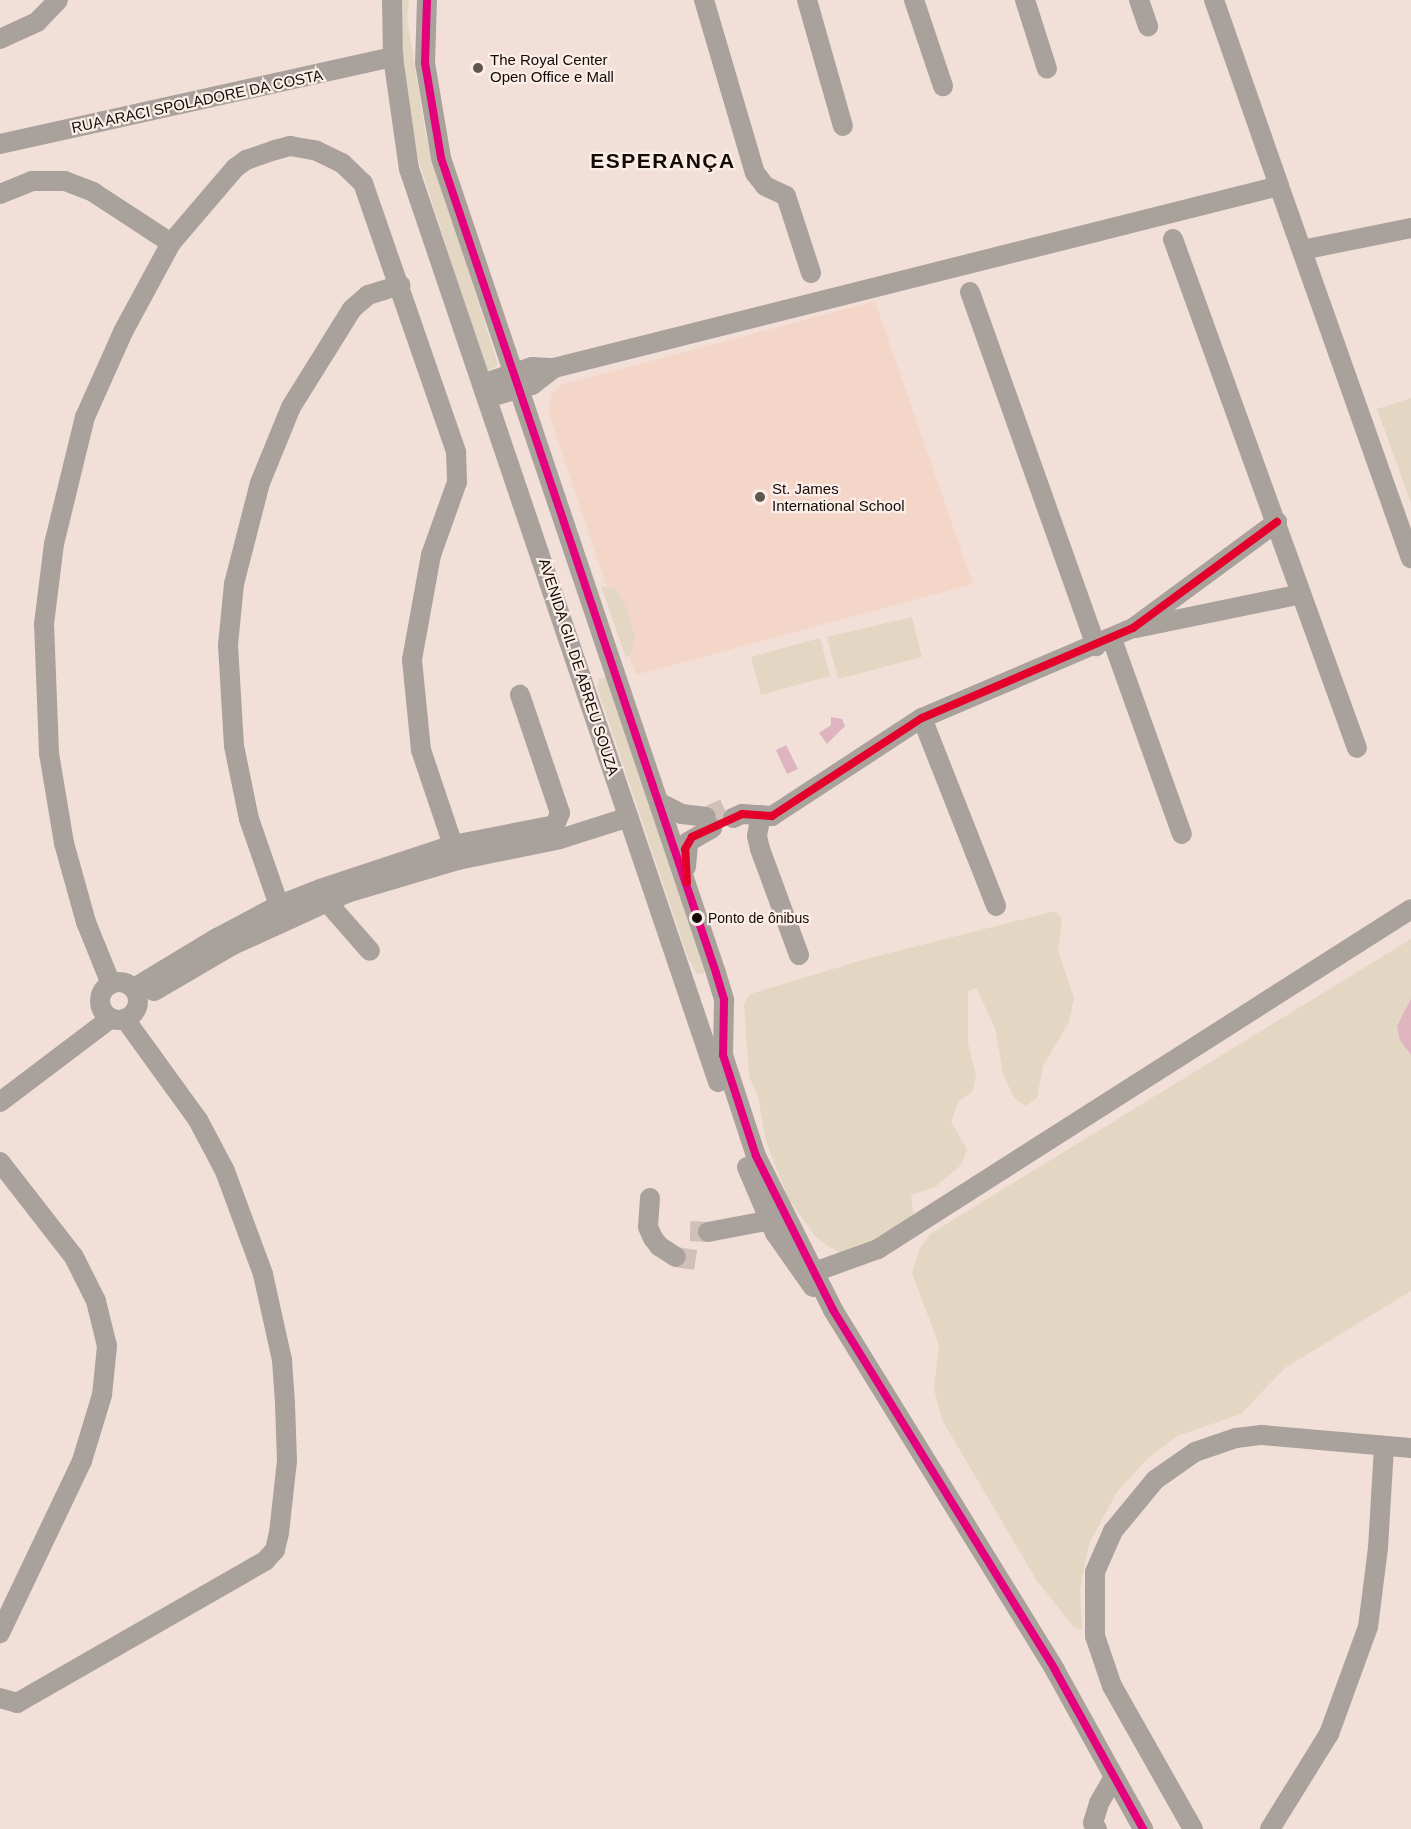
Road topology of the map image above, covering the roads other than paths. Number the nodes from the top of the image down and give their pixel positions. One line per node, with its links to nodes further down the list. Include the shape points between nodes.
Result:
1 (58, 0): 11 (street, via 37,22)
2 (392, 0): 12 (street, AVENIDA GIL DE ABREU SOUZA)
3 (704, 0): 23 (street, via 755,173 765,186 786,196)
4 (807, 0): 15 (street)
5 (914, 0): 14 (street)
6 (1025, 0): 13 (street)
7 (1139, 0): 10 (street)
8 (1214, 0): 17 (street)
9 (427, 1): 26 (street, AVENIDA GIL DE ABREU SOUZA, via 425,63 441,158)
10 (1148, 26)
11 (0, 39)
12 (393, 57): 16 (street, RUA ARACI SPOLADORE DA COSTA); 27 (street, AVENIDA GIL DE ABREU SOUZA, via 409,170)
13 (1047, 69)
14 (943, 86)
15 (843, 126)
16 (0, 144)
17 (1279, 186): 22 (street); 26 (street, via 554,368 532,367)
18 (0, 194): 21 (street, via 33,182 65,181 93,192)
19 (1411, 228): 22 (street)
20 (1173, 239): 28 (street)
21 (171, 243): 24 (street, via 215,188 246,160 290,146 306,147 329,156 354,173 367,190); 51 (street, via 124,330 85,417 46,587 45,709 53,776 64,843 86,922)
22 (1302, 250): 29 (street)
23 (811, 273)
24 (400, 285): 41 (street, via 458,466 454,495 431,555 420,601 412,660 421,750); 46 (street, via 368,296 352,309 291,407 260,483 234,584 228,645 234,746 249,819)
25 (970, 292): 32 (street)
26 (517, 380): 27 (street); 36 (street, AVENIDA GIL DE ABREU SOUZA)
27 (485, 391): 39 (street, AVENIDA GIL DE ABREU SOUZA)
28 (1277, 522): 30 (street); 31 (street)
29 (1411, 558)
30 (1301, 594): 31 (street); 35 (street)
31 (1133, 628): 32 (street)
32 (1104, 642): 34 (street); 40 (street)
33 (520, 696): 41 (street, via 560,813 559,822)
34 (922, 718): 38 (street, via 777,813); 44 (street)
35 (1357, 748)
36 (662, 804): 42 (street, AVENIDA GIL DE ABREU SOUZA); 42 (street, via 709,823 688,842)
37 (731, 813): 38 (street)
38 (762, 815): 49 (street, via 757,836 760,849)
39 (628, 816): 41 (street, via 560,839); 47 (street, AVENIDA GIL DE ABREU SOUZA)
40 (1182, 834)
41 (455, 853): 43 (street); 46 (street)
42 (687, 882): 50 (street, AVENIDA GIL DE ABREU SOUZA)
43 (327, 902): 46 (street); 48 (street)
44 (996, 906)
45 (1411, 909): 61 (street, via 878,1249)
46 (282, 913): 52 (street)
47 (673, 948): 50 (street, via 699,984 711,980); 58 (street, AVENIDA GIL DE ABREU SOUZA, via 739,1145)
48 (370, 951)
49 (799, 955)
50 (716, 973): 58 (street, AVENIDA GIL DE ABREU SOUZA, via 724,1000 723,1055)
51 (111, 984): 52 (street, via 123,982); 53 (street, via 102,993)
52 (136, 994): 53 (street, via 135,1012)
53 (113, 1015): 54 (street); 55 (street); 65 (street, via 198,1120 248,1226 263,1274 282,1360 287,1442 275,1550 265,1561)
54 (0, 1084)
55 (0, 1102)
56 (0, 1162): 64 (street, via 74,1257 96,1301 107,1346 102,1395 82,1461)
57 (650, 1198): 60 (street, via 648,1216 653,1238)
58 (777, 1219): 59 (street); 61 (street, AVENIDA GIL DE ABREU SOUZA)
59 (708, 1232)
60 (676, 1257)
61 (810, 1274): 66 (street, AVENIDA GIL DE ABREU SOUZA, via 1055,1670)
62 (1384, 1446): 63 (street); 69 (street, via 1262,1435 1236,1438 1195,1452 1155,1480 1113,1531 1095,1572 1095,1636 1112,1686); 70 (street, via 1378,1548 1368,1627 1329,1734)
63 (1411, 1448)
64 (0, 1633)
65 (9, 1701)
66 (1114, 1777): 67 (street, via 1093,1823); 68 (street, AVENIDA GIL DE ABREU SOUZA)
67 (1097, 1829)
68 (1143, 1829)
69 (1193, 1829)
70 (1270, 1829)

